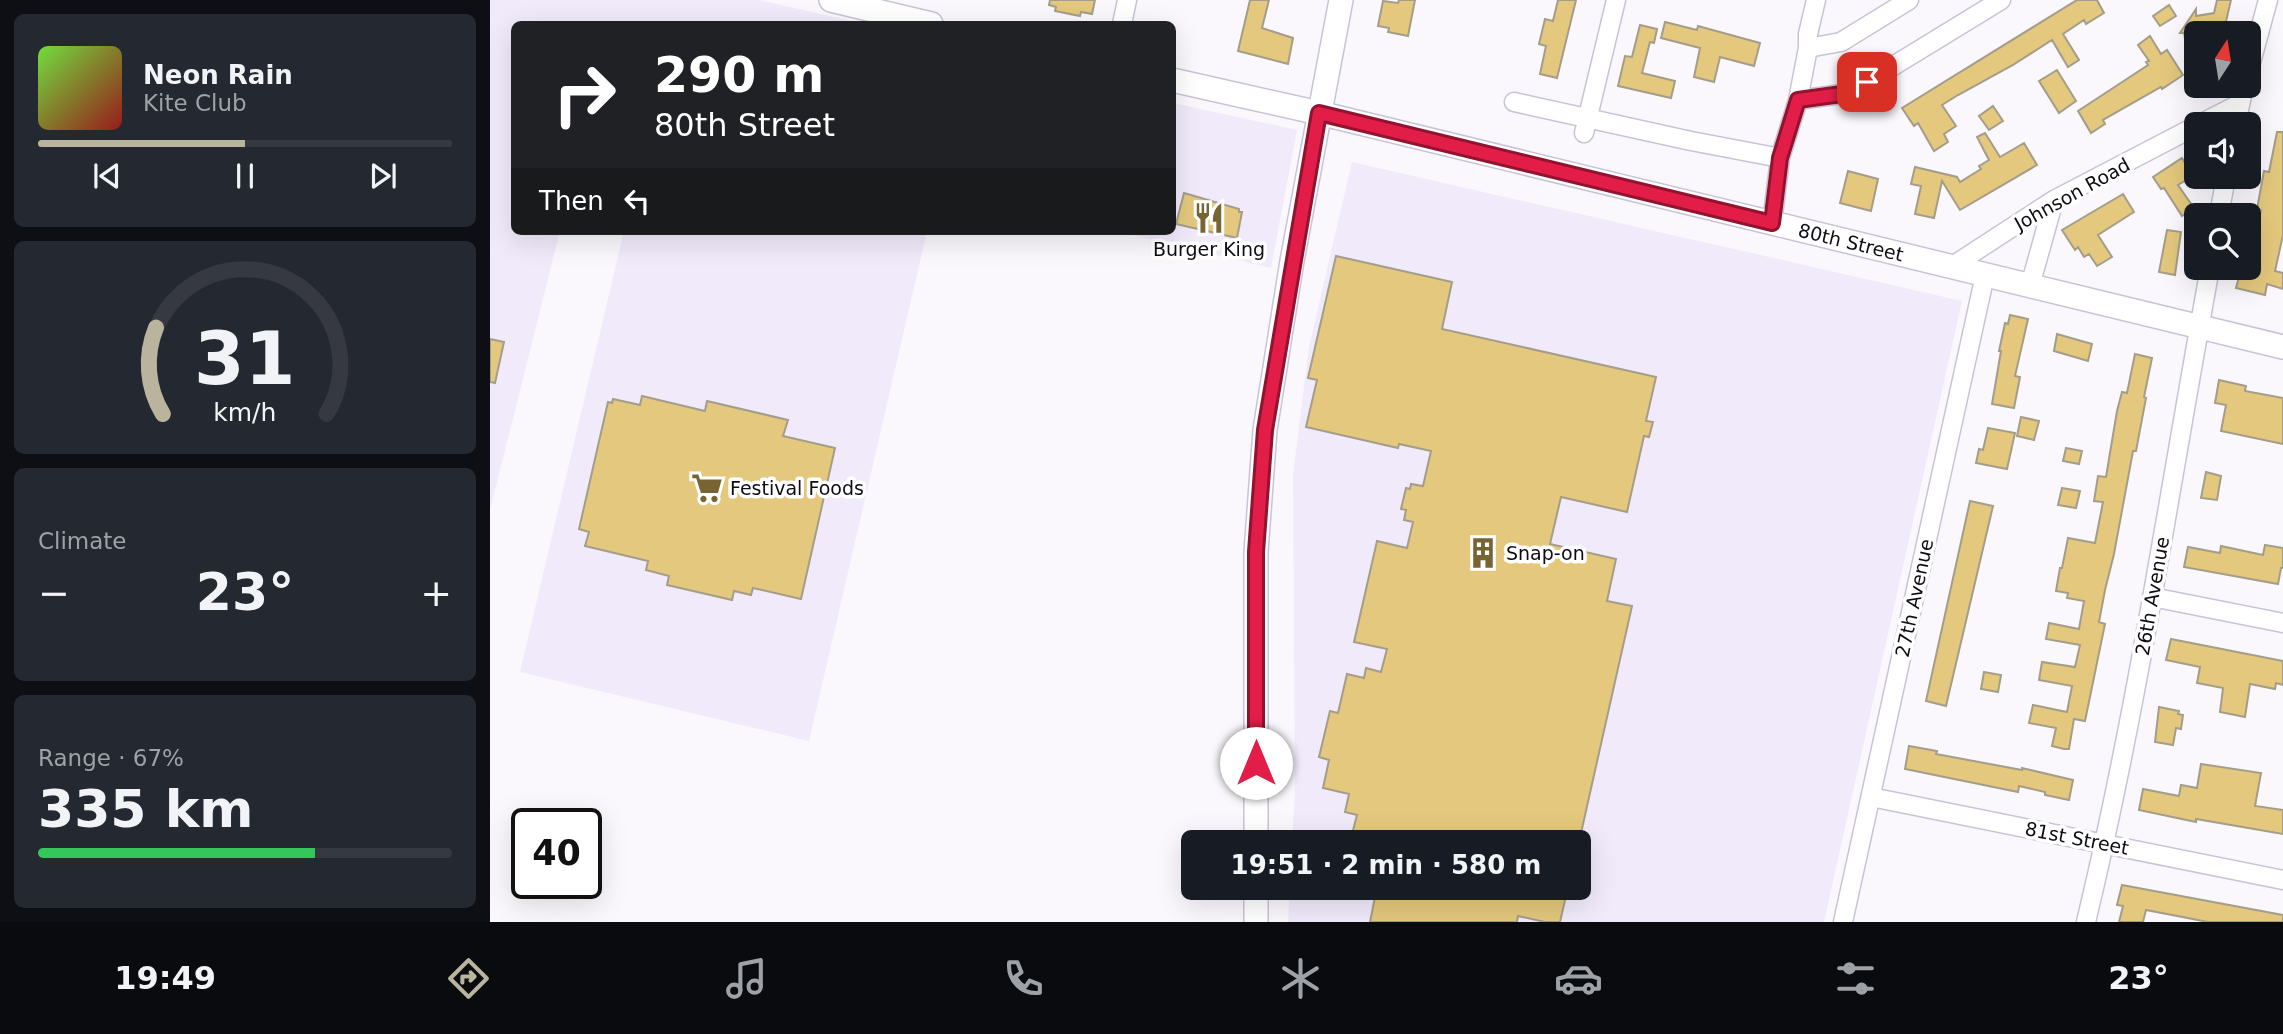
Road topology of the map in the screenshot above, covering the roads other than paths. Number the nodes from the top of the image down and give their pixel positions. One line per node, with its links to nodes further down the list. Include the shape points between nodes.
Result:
1 (831, 0): 9 (street)
2 (1127, 0): 11 (street)
3 (1341, 0): 21 (street)
4 (1616, 0): 22 (street)
5 (1816, 0): 13 (street)
6 (1909, 0): 13 (street, via 1841,42)
7 (2001, 0): 16 (street, via 1849,93)
8 (2268, 0): 12 (street)
9 (896, 8): 10 (street)
10 (924, 21)
11 (1123, 21)
12 (2261, 26)
13 (1808, 48): 16 (street)
14 (1176, 81): 21 (street, 80th Street)
15 (2241, 98): 18 (street)
16 (1798, 100): 24 (street)
17 (1514, 102): 22 (street)
18 (2239, 104): 19 (street, Johnson Road); 20 (street)
19 (2223, 112)
20 (2238, 112)
21 (1319, 113): 26 (street, 80th Street); 36 (street, via 1264,442 1256,552)
22 (1586, 126): 24 (street)
23 (2184, 132): 25 (street, Johnson Road)
24 (1780, 158): 26 (street)
25 (2053, 200): 27 (street, Johnson Road); 30 (street)
26 (1772, 223): 27 (street, 80th Street)
27 (1951, 267): 28 (street, 80th Street)
28 (1985, 275): 30 (street, 80th Street); 35 (street, 27th Avenue)
29 (2208, 280): 31 (street, 26th Avenue)
30 (2030, 286): 31 (street, 80th Street)
31 (2199, 327): 32 (street, 80th Street); 33 (street, 26th Avenue)
32 (2283, 347)
33 (2152, 597): 34 (street); 37 (street, 26th Avenue)
34 (2283, 624)
35 (1871, 797): 37 (street, 81st Street); 41 (street, 27th Avenue)
36 (1256, 830)
37 (2105, 844): 38 (street, 81st Street); 42 (street, 26th Avenue)
38 (2283, 880)
39 (1256, 900): 40 (street)
40 (1256, 922)
41 (1843, 922)
42 (2086, 922)

